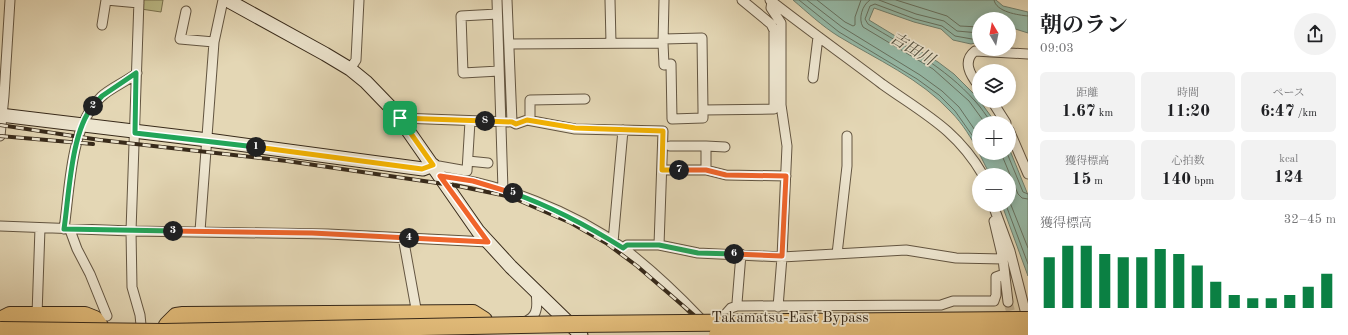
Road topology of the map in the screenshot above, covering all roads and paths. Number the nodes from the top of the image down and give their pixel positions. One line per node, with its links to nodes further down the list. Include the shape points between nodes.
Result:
1 (10, 0): 28 (street)
2 (223, 0): 17 (street)
3 (227, 0): 21 (street)
4 (359, 0): 21 (street, via 356,60)
5 (497, 0): 13 (street)
6 (508, 0): 19 (street)
7 (610, 0): 18 (street)
8 (664, 0): 16 (street)
9 (742, 0): 27 (street, via 771,24 774,30 774,109)
10 (139, 1): 14 (street, via 106,0); 23 (street)
11 (771, 1): 15 (street); 51 (street, via 771,8 781,23 781,105 787,146)
12 (186, 11): 17 (street, via 180,39)
13 (497, 14): 22 (street); 22 (street, via 461,16 462,51 463,72)
14 (102, 25)
15 (818, 37): 25 (street); 46 (street, via 949,131)
16 (664, 41): 18 (street); 27 (street, via 702,38); 27 (street, via 664,65 671,64 672,119 703,118)
17 (214, 42): 39 (street)
18 (611, 43): 19 (street)
19 (509, 44): 33 (street)
20 (1028, 54): 24 (street, via 975,51 969,55 967,62)
21 (350, 69): 29 (street, via 382,97)
22 (499, 71): 32 (street)
23 (136, 73): 34 (street, via 102,96 90,109); 36 (street)
24 (972, 75)
25 (813, 78)
26 (585, 100): 30 (street, via 530,100 530,119)
27 (703, 110)
28 (1, 115): 34 (street); 37 (street)
29 (400, 118): 31 (street); 47 (street)
30 (527, 120): 33 (street, via 516,124); 35 (street, via 575,128)
31 (470, 121): 32 (street); 44 (street)
32 (500, 122): 33 (street); 52 (street)
33 (512, 122)
34 (82, 126): 36 (street); 57 (street, via 76,150)
35 (623, 130): 48 (street, via 663,131); 62 (street)
36 (135, 133): 39 (street); 58 (street)
37 (0, 136)
38 (847, 136): 66 (street, via 847,166)
39 (208, 140): 47 (street); 59 (street)
40 (670, 146): 41 (street)
41 (706, 146): 43 (street); 49 (street)
42 (1016, 146): 50 (street)
43 (725, 147)
44 (468, 161): 45 (street); 47 (street, via 468,171)
45 (488, 163)
46 (979, 168)
47 (436, 170): 52 (street); 61 (street)
48 (662, 170): 49 (street); 63 (street)
49 (706, 170): 51 (street, via 726,175)
50 (1028, 174)
51 (786, 176): 67 (street)
52 (503, 190): 62 (street, via 543,204)
53 (994, 212): 68 (street)
54 (995, 212): 79 (street, via 1010,251)
55 (0, 226): 56 (street)
56 (40, 228): 57 (street); 76 (street)
57 (67, 229): 58 (street); 83 (street, via 92,278)
58 (131, 231): 59 (street); 87 (street, via 132,287)
59 (200, 232): 60 (street, via 323,233)
60 (403, 237): 61 (street); 75 (street)
61 (488, 242): 70 (street)
62 (614, 242): 64 (street)
63 (659, 245): 64 (street, via 627,245); 65 (street, via 698,253)
64 (623, 248): 78 (street, via 663,281)
65 (741, 254): 67 (street); 71 (street)
66 (837, 254): 67 (street); 68 (street, via 906,250 956,258)
67 (782, 256): 73 (street)
68 (1002, 259): 69 (street)
69 (1004, 274): 72 (street); 74 (street, via 996,277 994,301 954,301)
70 (536, 292): 80 (street); 82 (street, via 537,309)
71 (737, 302)
72 (1008, 302)
73 (778, 307): 74 (street); 77 (street, via 737,306)
74 (941, 310): 77 (highway, Takamatsu-East Bypass); 79 (highway, Takamatsu-East Bypass)
75 (417, 314): 81 (highway, via 473,314); 85 (highway, via 182,315 176,316)
76 (37, 315): 83 (highway, via 85,315); 84 (highway, via 10,315)
77 (723, 317): 78 (highway, Takamatsu-East Bypass)
78 (700, 318): 80 (highway, Takamatsu-East Bypass)
79 (1028, 318): 86 (highway, bridge, via 163,332)
80 (564, 319): 82 (highway, Takamatsu-East Bypass); 89 (street)
81 (484, 320): 82 (highway, Takamatsu-East Bypass); 85 (highway, Takamatsu-East Bypass)
82 (528, 320)
83 (103, 321): 84 (highway, Takamatsu-East Bypass); 87 (highway, Takamatsu-East Bypass)
84 (0, 322)
85 (166, 325): 87 (highway, Takamatsu-East Bypass)
86 (0, 330)
87 (142, 330)
88 (1028, 332): 90 (highway, bridge)
89 (580, 335)
90 (717, 335)

